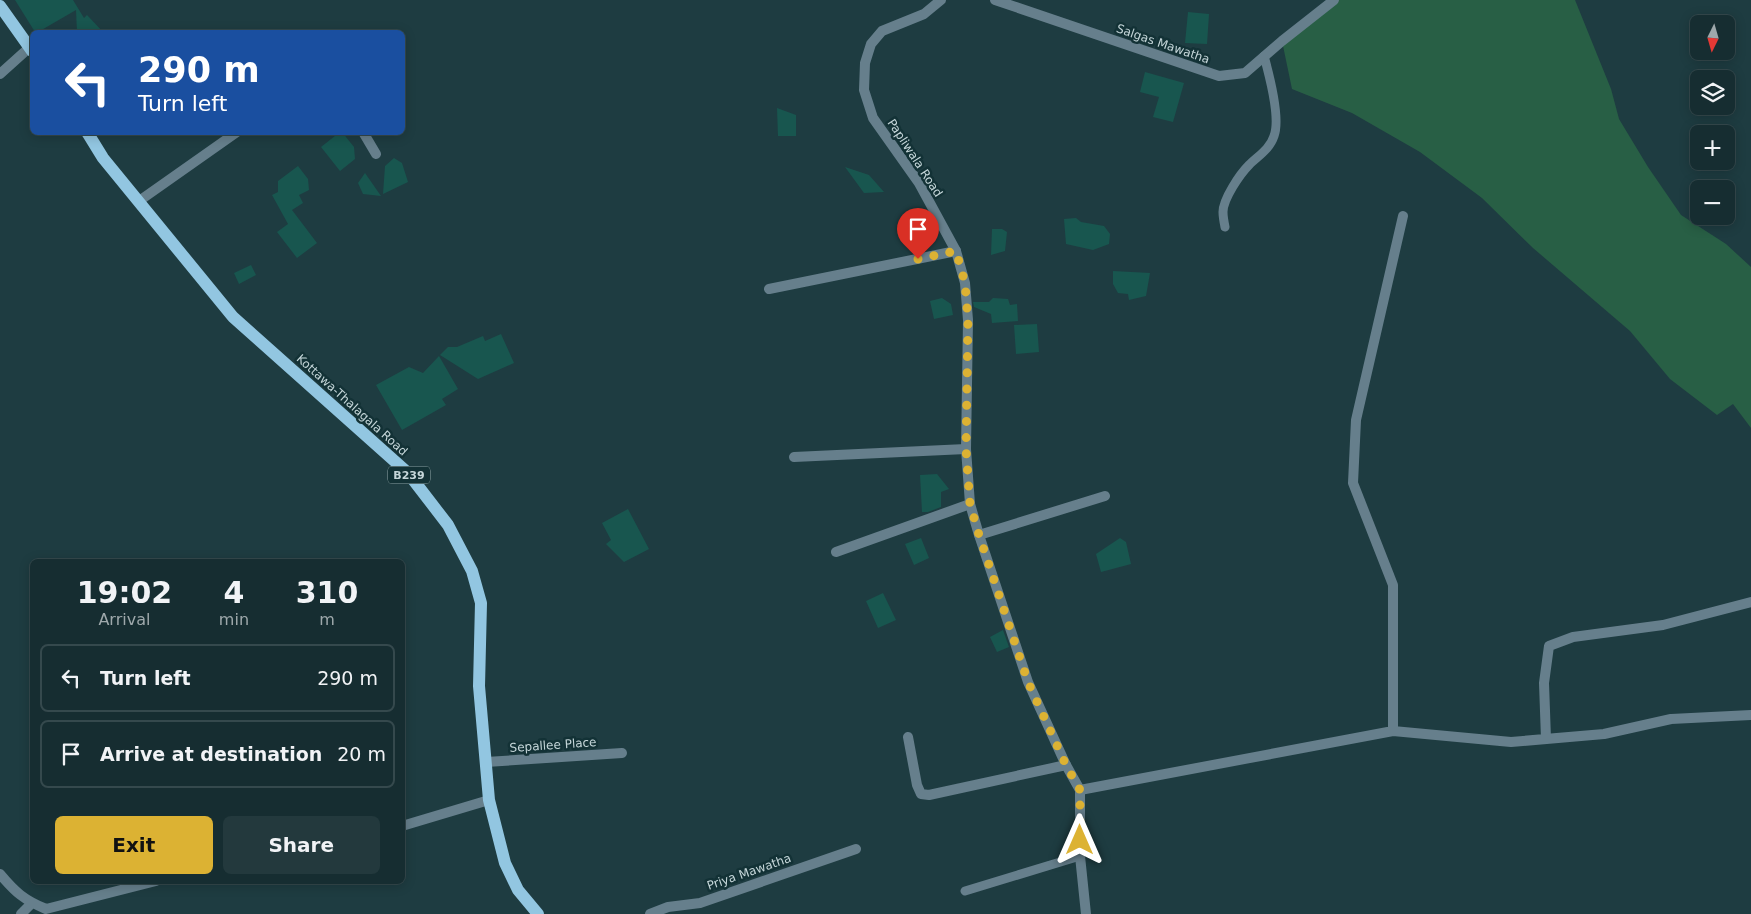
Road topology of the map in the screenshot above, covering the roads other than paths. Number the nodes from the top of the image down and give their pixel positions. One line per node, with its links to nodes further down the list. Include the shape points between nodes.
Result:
1 (941, 0): 16 (street, Papliwala Road, via 924,14 882,31 871,44 865,63 864,90 873,118 919,183)
2 (995, 0): 7 (street, Salgas Mawatha, via 1218,76 1245,73)
3 (1334, 0): 7 (street, Salgas Mawatha)
4 (0, 6): 5 (main road)
5 (30, 48)
6 (30, 50): 8 (street)
7 (1264, 56): 15 (lane, via 1276,121 1275,136 1233,185 1223,210)
8 (0, 74)
9 (88, 135): 13 (main road, Kottawa-Thalagala Road / B239)
10 (233, 135): 13 (street)
11 (365, 135): 12 (street)
12 (376, 154)
13 (139, 201): 30 (main road, Kottawa-Thalagala Road / B239, via 233,316 408,474 448,525 472,570 480,603 479,686)
14 (1403, 216): 26 (street, via 1356,420 1353,483 1393,585)
15 (1225, 227)
16 (956, 251): 17 (street); 18 (street, Papliwala Road, via 965,283 968,320)
17 (769, 289)
18 (966, 449): 19 (street); 21 (street, Papliwala Road)
19 (794, 457)
20 (1105, 496): 22 (street)
21 (970, 504): 22 (street, Papliwala Road); 23 (street)
22 (979, 535): 31 (street, Papliwala Road, via 1028,682)
23 (836, 552)
24 (1751, 602): 28 (street, via 1663,625 1573,637 1549,646 1544,682)
25 (1751, 715): 28 (street, via 1671,718 1604,734)
26 (1393, 731): 28 (street, via 1510,742); 32 (street)
27 (908, 737): 31 (street, via 921,794 929,795)
28 (1546, 739)
29 (622, 753): 30 (street, Sepallee Place)
30 (486, 762): 33 (main road, Kottawa-Thalagala Road / B239)
31 (1066, 765): 32 (street, Papliwala Road)
32 (1080, 790): 36 (street, Papliwala Road)
33 (489, 800): 34 (street); 43 (main road, Kottawa-Thalagala Road / B239, via 505,863 518,890)
34 (405, 825)
35 (856, 849): 44 (street, Priya Mawatha, via 700,903 668,907)
36 (1080, 856): 39 (lane); 45 (street, Papliwala Road)
37 (0, 874): 40 (street, via 16,893)
38 (145, 884): 41 (street)
39 (965, 891)
40 (32, 903): 41 (street); 42 (street)
41 (46, 912)
42 (21, 914)
43 (538, 914)
44 (650, 914)
45 (1086, 914)

